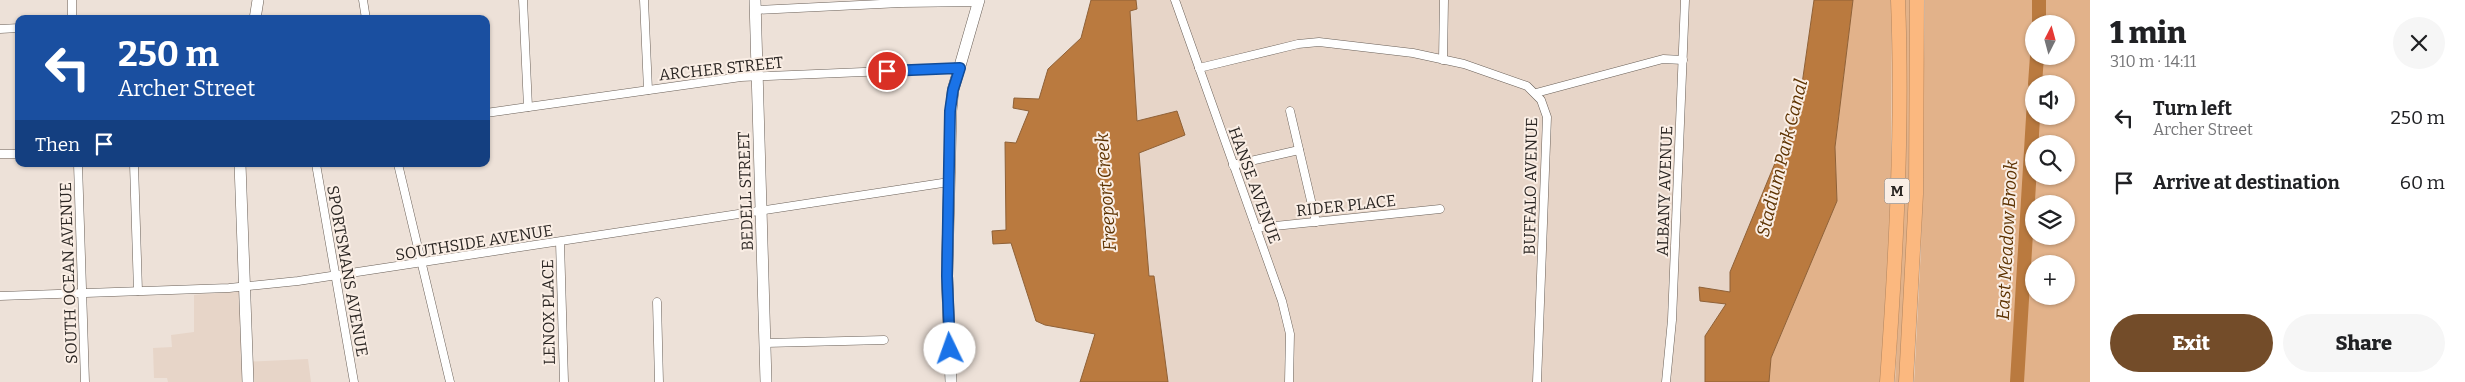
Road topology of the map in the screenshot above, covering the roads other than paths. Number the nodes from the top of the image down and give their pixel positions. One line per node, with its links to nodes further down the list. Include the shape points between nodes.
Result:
1 (72, 0): 13 (street)
2 (258, 0): 14 (street)
3 (363, 0): 15 (street)
4 (523, 0): 25 (street)
5 (644, 0): 23 (street)
6 (1175, 0): 21 (street, HANSE AVENUE)
7 (1444, 0): 18 (street)
8 (1685, 0): 19 (street, ALBANY AVENUE)
9 (1898, 0): 63 (highway, M, via 1899,150)
10 (1917, 0): 64 (highway, M, via 1916,194)
11 (979, 1): 12 (street); 20 (street)
12 (756, 5): 22 (street, BEDELL STREET)
13 (72, 15)
14 (256, 15)
15 (365, 15)
16 (15, 28): 17 (street)
17 (0, 29)
18 (1443, 60): 21 (street, BUFFALO AVENUE, via 1413,53 1319,42); 24 (street, BUFFALO AVENUE, via 1527,86)
19 (1683, 60): 24 (street, via 1663,59); 62 (street, ALBANY AVENUE, via 1672,320)
20 (960, 68): 22 (street, ARCHER STREET); 37 (street, via 950,111)
21 (1199, 68): 31 (street, HANSE AVENUE)
22 (758, 77): 23 (street, ARCHER STREET); 39 (street, BEDELL STREET)
23 (648, 90): 25 (street, ARCHER STREET)
24 (1536, 93): 61 (street, BUFFALO AVENUE, via 1547,117)
25 (528, 107): 26 (street, ARCHER STREET)
26 (490, 112)
27 (1290, 112): 28 (street)
28 (1299, 150): 31 (street); 40 (street)
29 (0, 154): 30 (street)
30 (15, 154)
31 (1233, 165): 41 (street, HANSE AVENUE)
32 (78, 167): 47 (street, SOUTH OCEAN AVENUE)
33 (134, 167): 46 (street)
34 (240, 167): 45 (street)
35 (317, 167): 44 (street, SPORTSMANS AVENUE)
36 (399, 167): 43 (street)
37 (949, 182): 39 (street, SOUTHSIDE AVENUE); 59 (street, via 947,276)
38 (1440, 209): 40 (street, RIDER PLACE)
39 (762, 211): 42 (street, SOUTHSIDE AVENUE); 51 (street, BEDELL STREET)
40 (1316, 222): 41 (street, RIDER PLACE)
41 (1256, 228): 60 (street, HANSE AVENUE, via 1287,319 1290,334)
42 (560, 242): 43 (street, SOUTHSIDE AVENUE); 52 (street, LENOX PLACE)
43 (422, 264): 44 (street, SOUTHSIDE AVENUE); 56 (street)
44 (335, 276): 45 (street, SOUTHSIDE AVENUE); 55 (street, SPORTSMANS AVENUE)
45 (244, 286): 46 (street, SOUTHSIDE AVENUE); 54 (street)
46 (138, 291): 47 (street, SOUTHSIDE AVENUE)
47 (82, 293): 48 (street, SOUTHSIDE AVENUE); 53 (street, SOUTH OCEAN AVENUE)
48 (0, 296)
49 (657, 302): 57 (street)
50 (884, 340): 51 (street)
51 (766, 343): 58 (street, BEDELL STREET)
52 (564, 381)
53 (85, 382)
54 (248, 382)
55 (354, 382)
56 (450, 382)
57 (659, 382)
58 (766, 382)
59 (951, 382)
60 (1289, 382)
61 (1537, 382)
62 (1666, 382)
63 (1888, 382)
64 (1906, 382)

